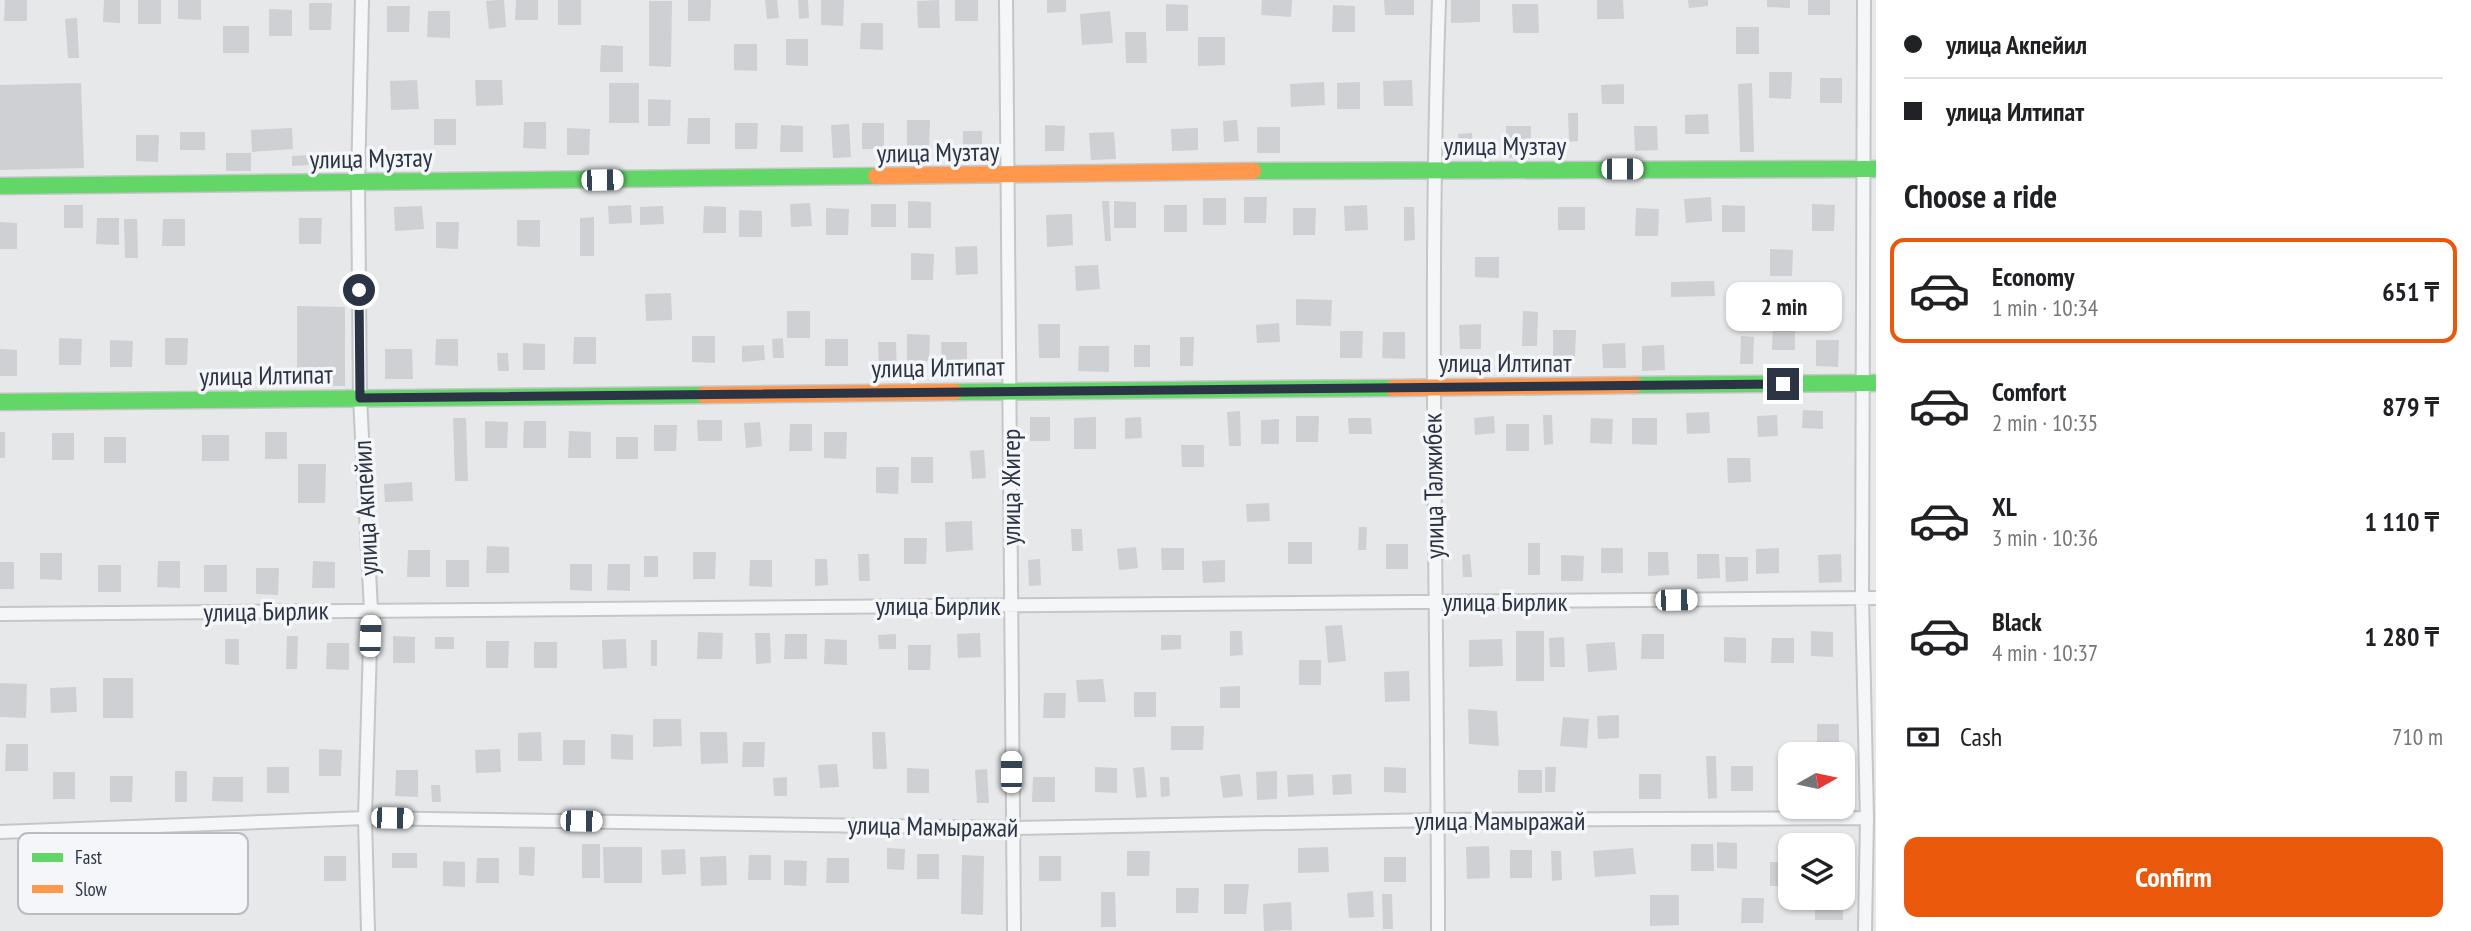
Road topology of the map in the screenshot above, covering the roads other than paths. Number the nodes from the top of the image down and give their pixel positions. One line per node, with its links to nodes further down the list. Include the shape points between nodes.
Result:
1 (362, 0): 8 (street, улица Акпейил)
2 (1006, 0): 7 (street, улица Жигер)
3 (1439, 0): 5 (street, улица Талжибек)
4 (1864, 0): 6 (street)
5 (1433, 169): 6 (street, улица Музтау); 7 (street, улица Музтау); 11 (street, улица Талжибек)
6 (1870, 169): 10 (street)
7 (1009, 176): 8 (street, улица Музтау); 12 (street, улица Жигер)
8 (358, 183): 9 (street, улица Музтау); 13 (street, улица Акпейил)
9 (0, 186)
10 (1870, 383): 11 (street, улица Илтипат); 15 (street)
11 (1432, 387): 12 (street, улица Илтипат); 17 (street, улица Талжибек)
12 (1010, 390): 13 (street, улица Илтипат); 18 (street, улица Жигер)
13 (360, 398): 14 (street, улица Илтипат); 19 (street, улица Акпейил)
14 (0, 402)
15 (1862, 598): 16 (street, улица Бирлик); 17 (street, улица Бирлик); 21 (street)
16 (1876, 598)
17 (1435, 601): 18 (street, улица Бирлик); 23 (street, улица Талжибек)
18 (1010, 605): 19 (street, улица Бирлик); 24 (street, улица Жигер)
19 (371, 610): 20 (street, улица Бирлик); 22 (street, улица Акпейил)
20 (0, 614)
21 (1867, 817): 23 (street, улица Мамыражай); 29 (street)
22 (365, 818): 24 (street, улица Мамыражай); 25 (street, улица Мамыражай); 26 (street, улица Акпейил)
23 (1438, 820): 24 (street, улица Мамыражай); 28 (street, улица Талжибек)
24 (1012, 828): 27 (street, улица Жигер)
25 (0, 832)
26 (368, 931)
27 (1014, 931)
28 (1438, 931)
29 (1865, 931)

